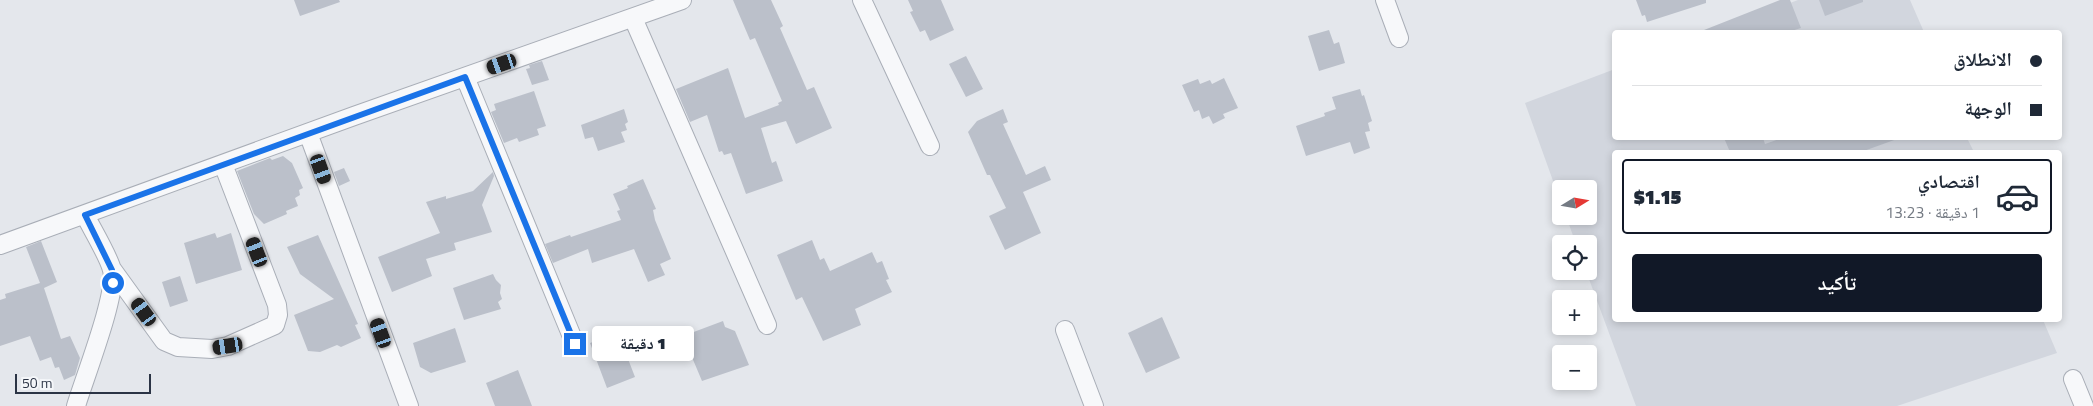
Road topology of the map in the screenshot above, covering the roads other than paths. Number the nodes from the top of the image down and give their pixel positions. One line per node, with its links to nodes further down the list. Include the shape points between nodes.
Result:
1 (682, 0): 4 (street)
2 (862, 0): 8 (street)
3 (1385, 0): 5 (street)
4 (633, 18): 6 (street); 13 (street)
5 (1399, 38)
6 (465, 77): 7 (street); 15 (street)
7 (308, 133): 9 (street); 18 (street)
8 (930, 146)
9 (223, 164): 10 (street); 12 (street, via 277,305 276,324 228,346 212,349 178,347 164,341)
10 (85, 215): 11 (street); 12 (street)
11 (0, 245)
12 (112, 270): 17 (street, via 109,302)
13 (766, 325)
14 (1065, 330): 19 (street)
15 (575, 344)
16 (2073, 379): 20 (street)
17 (76, 406)
18 (409, 406)
19 (1094, 406)
20 (2084, 406)

